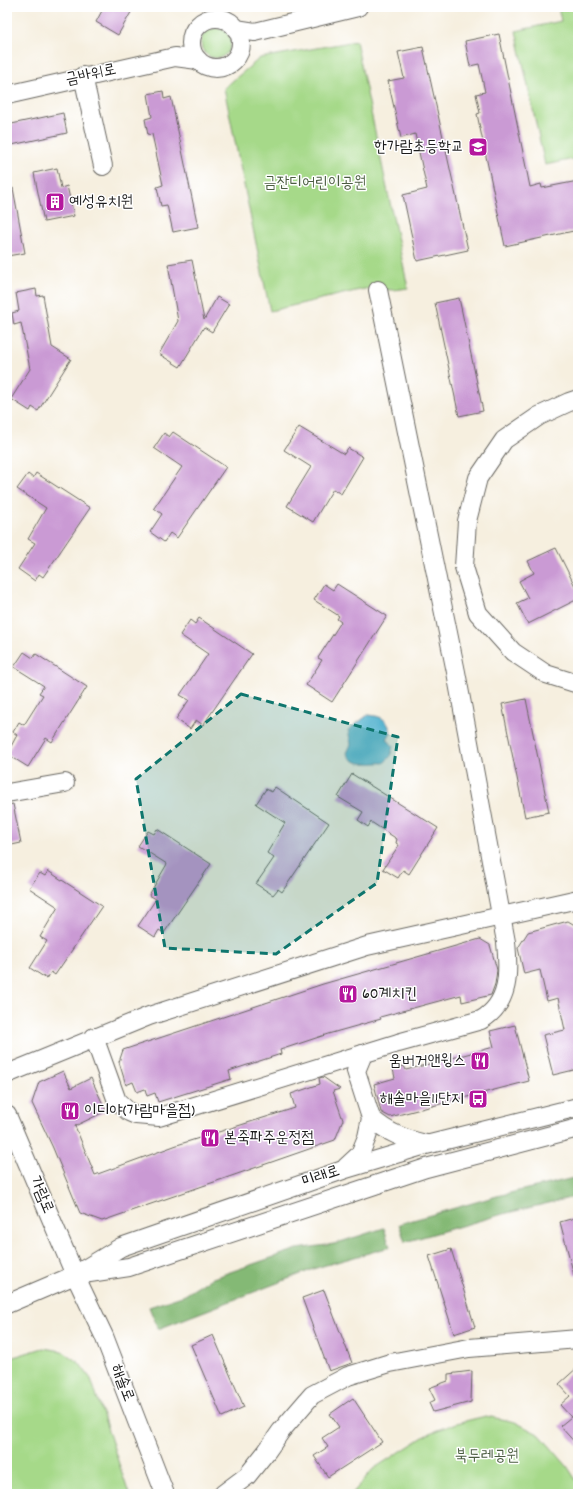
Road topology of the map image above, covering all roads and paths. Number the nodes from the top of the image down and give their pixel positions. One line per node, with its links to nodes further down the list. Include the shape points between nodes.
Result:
1 (358, 7): 4 (street)
2 (209, 14): 3 (street, via 228,22); 5 (street, via 194,31)
3 (236, 29): 4 (street); 6 (street, via 239,35)
4 (255, 32): 6 (street)
5 (191, 42): 7 (street); 8 (street, via 193,53)
6 (239, 48): 8 (street, via 235,59 220,67 204,65)
7 (175, 57): 8 (street); 9 (street, 금바위로)
8 (198, 60)
9 (83, 76): 10 (street, 금바위로); 11 (street)
10 (7, 94)
11 (103, 166)
12 (378, 290): 18 (street, via 456,672)
13 (578, 399): 14 (street, via 539,416 504,440 478,478 468,521 464,567 478,613 513,652 546,674)
14 (578, 684)
15 (65, 783): 16 (street)
16 (7, 793)
17 (578, 899): 18 (street)
18 (500, 916): 19 (street, via 367,946 149,1016); 20 (street, via 506,942 508,970 505,989 499,1004 491,1014 481,1020)
19 (94, 1037): 21 (street, via 117,1101 129,1112 145,1117 166,1115); 23 (street)
20 (363, 1054): 21 (street); 22 (street)
21 (338, 1061): 22 (street)
22 (356, 1071): 26 (street)
23 (7, 1074)
24 (578, 1107): 28 (street, 미래로)
25 (7, 1115): 30 (street, 가람로)
26 (371, 1118): 28 (street, via 384,1130 405,1140); 29 (street, via 360,1154)
27 (578, 1128): 30 (street, 미래로, via 426,1168 129,1267)
28 (426, 1144): 29 (street, 미래로)
29 (343, 1170): 30 (street, 미래로, via 121,1247)
30 (75, 1275): 31 (street, 미래로); 33 (street, 해솔로, via 104,1336)
31 (7, 1304)
32 (578, 1339): 34 (street, via 469,1348 390,1364 348,1376 312,1395 247,1476)
33 (165, 1494)
34 (223, 1494)

